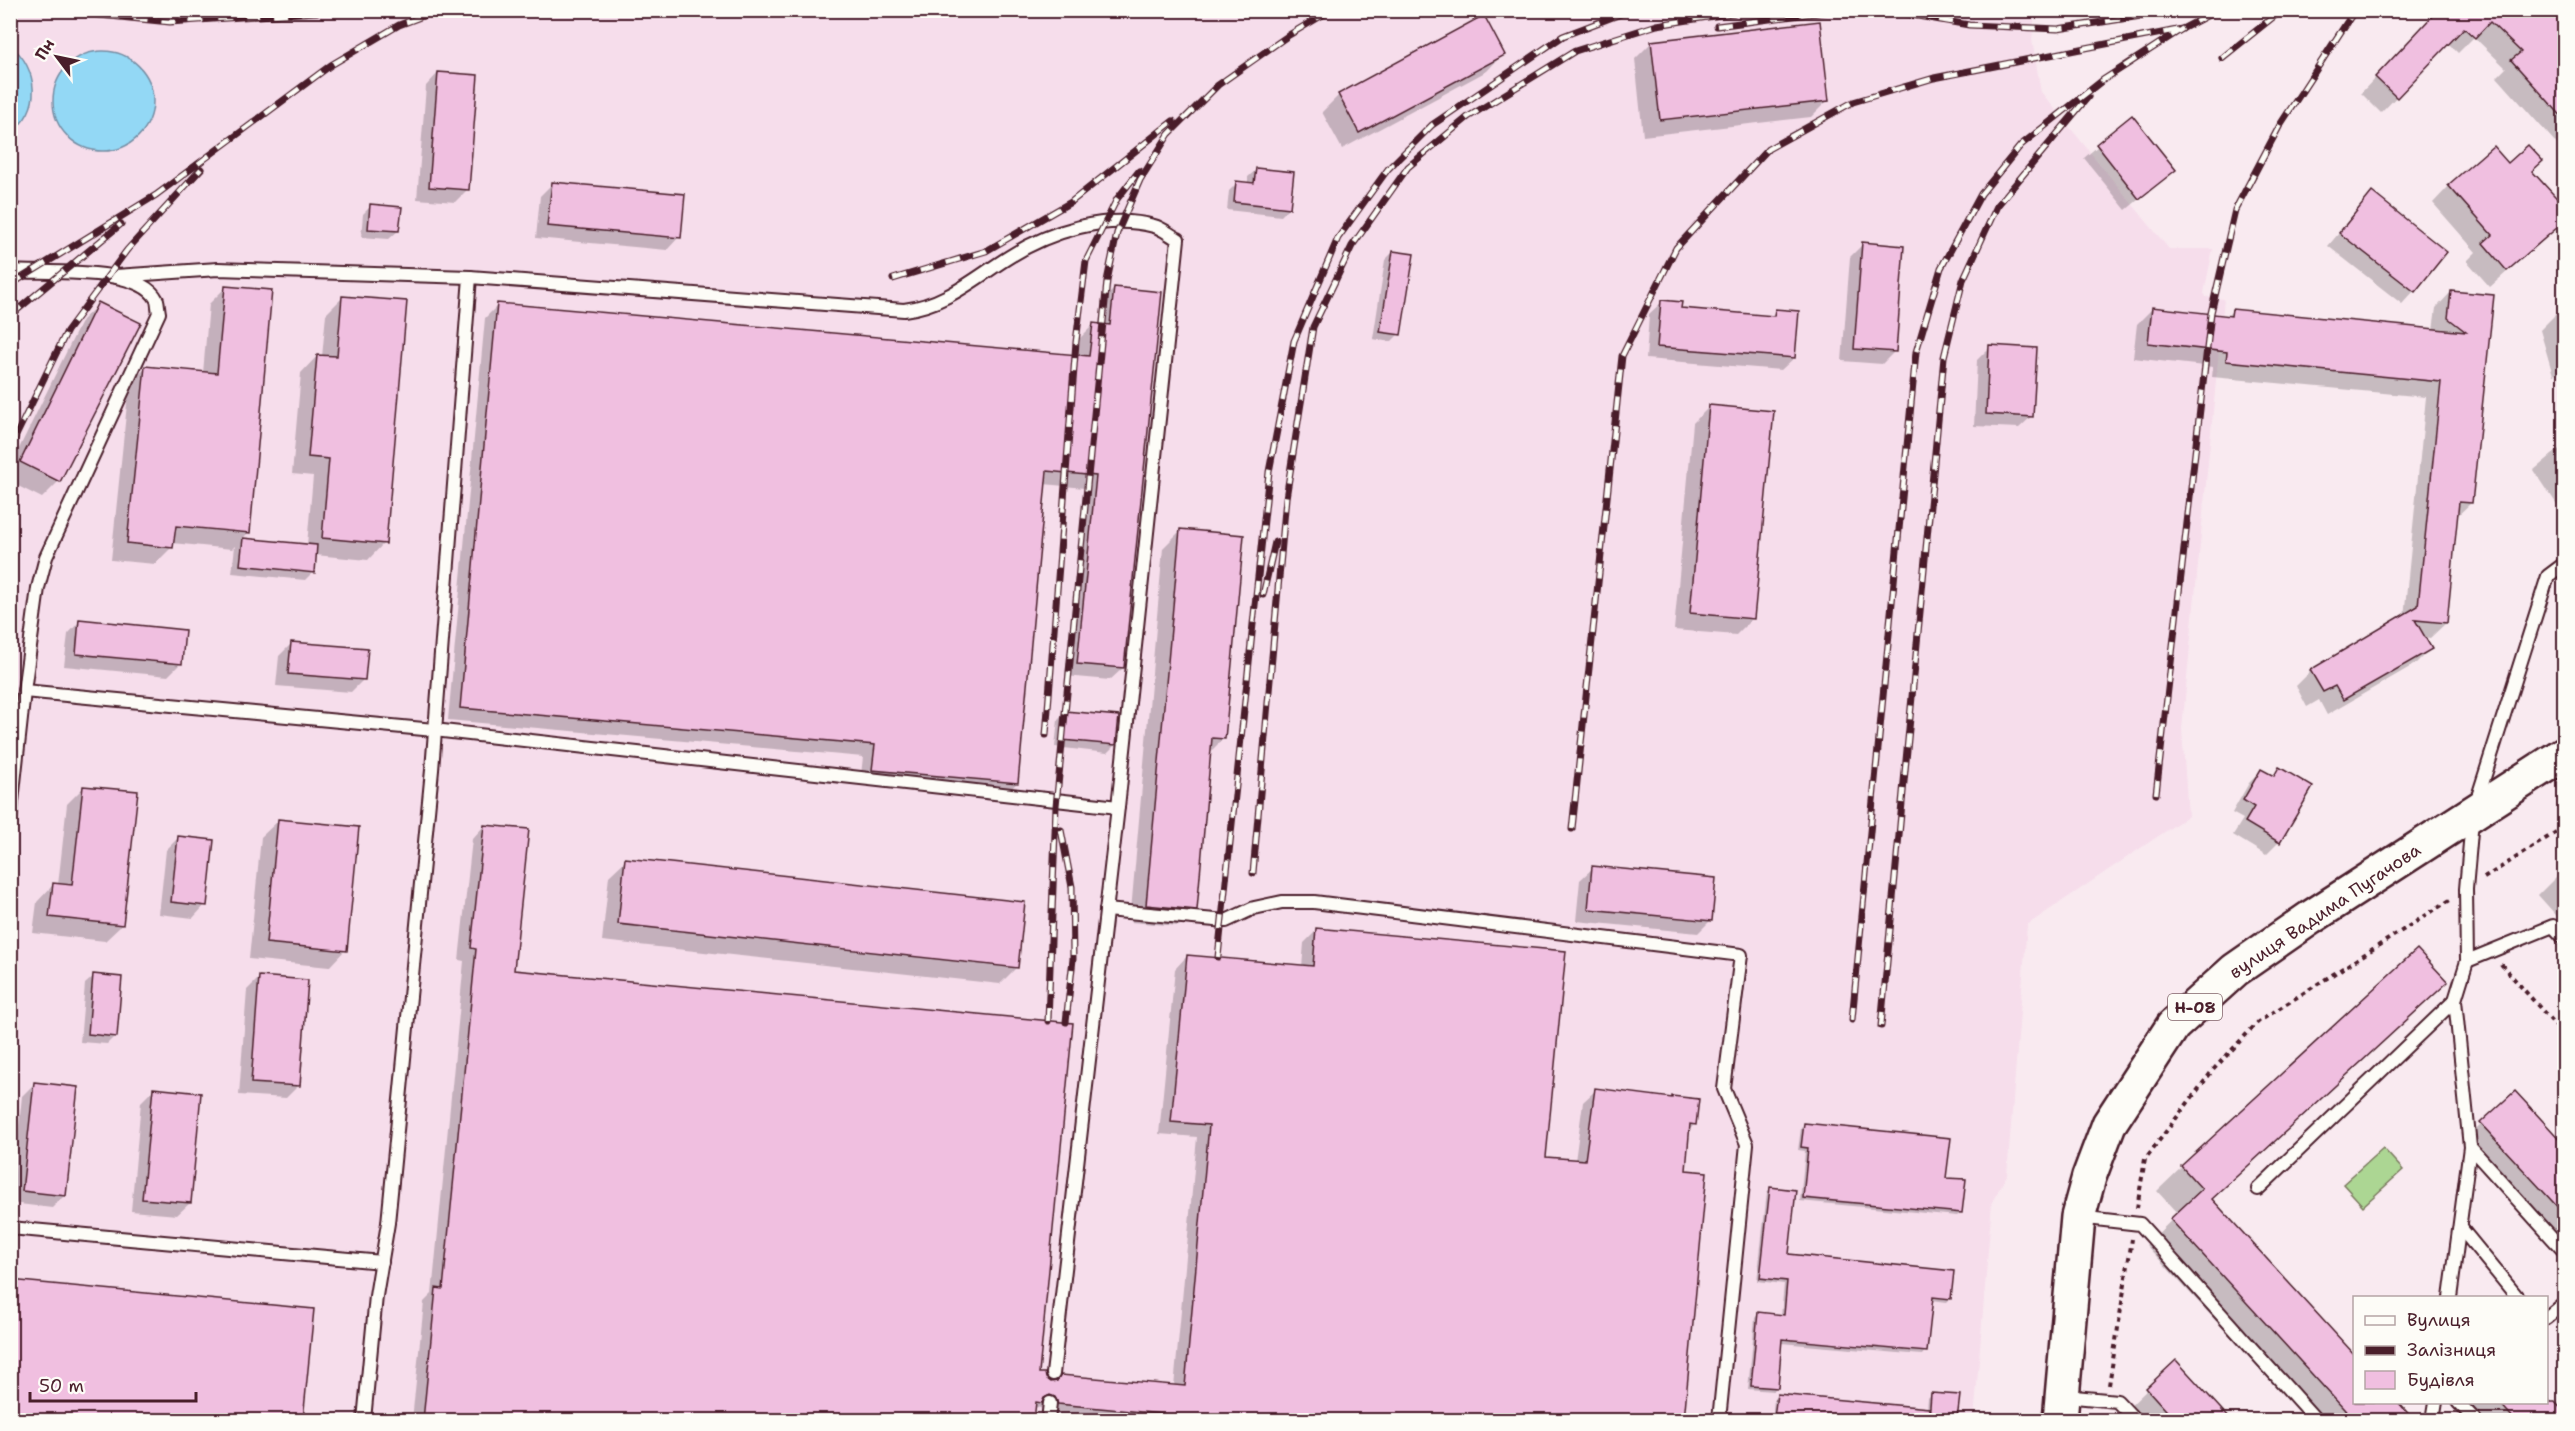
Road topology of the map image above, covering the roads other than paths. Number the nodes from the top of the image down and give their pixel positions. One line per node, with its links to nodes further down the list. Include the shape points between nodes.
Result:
1 (10, 271): 2 (lane)
2 (117, 276): 3 (lane, via 218,269); 5 (lane, via 142,285 156,299 159,313 46,556)
3 (470, 277): 6 (lane); 8 (lane, via 904,310 943,300 1039,240 1071,230 1124,222 1155,226 1178,239)
4 (2565, 564): 9 (lane, via 2548,576)
5 (24, 691): 6 (lane); 10 (lane)
6 (434, 730): 8 (lane); 21 (lane, via 388,1223)
7 (2565, 754): 9 (main road, вулиця Вадима Пугачова / Н-08)
8 (1118, 807): 11 (lane)
9 (2473, 812): 13 (lane, via 2466,890); 17 (main road, вулиця Вадима Пугачова / Н-08, via 2235,970 2173,1026 2109,1125)
10 (10, 820)
11 (1106, 910): 26 (lane); 33 (lane, via 1226,921 1254,908 1314,902 1741,955 1724,1089 1747,1144)
12 (2565, 938): 13 (lane, via 2553,926)
13 (2467, 961): 14 (lane)
14 (2455, 1000): 15 (lane); 16 (lane)
15 (2470, 1147): 18 (lane); 20 (lane)
16 (2258, 1189)
17 (2078, 1217): 30 (main road, вулиця Вадима Пугачова / Н-08); 35 (lane, via 2140,1224)
18 (2460, 1227): 22 (lane); 23 (lane)
19 (10, 1228): 21 (lane)
20 (2565, 1251)
21 (381, 1262): 31 (lane)
22 (2450, 1296)
23 (2516, 1296)
24 (2565, 1303): 25 (lane)
25 (2548, 1317)
26 (1053, 1374)
27 (1050, 1404): 32 (lane)
28 (2436, 1404): 36 (lane)
29 (2460, 1404): 37 (lane)
30 (2061, 1408): 34 (lane, via 2117,1401)
31 (364, 1420)
32 (1048, 1420)
33 (1719, 1420)
34 (2135, 1420)
35 (2316, 1420)
36 (2433, 1420)
37 (2475, 1420)

